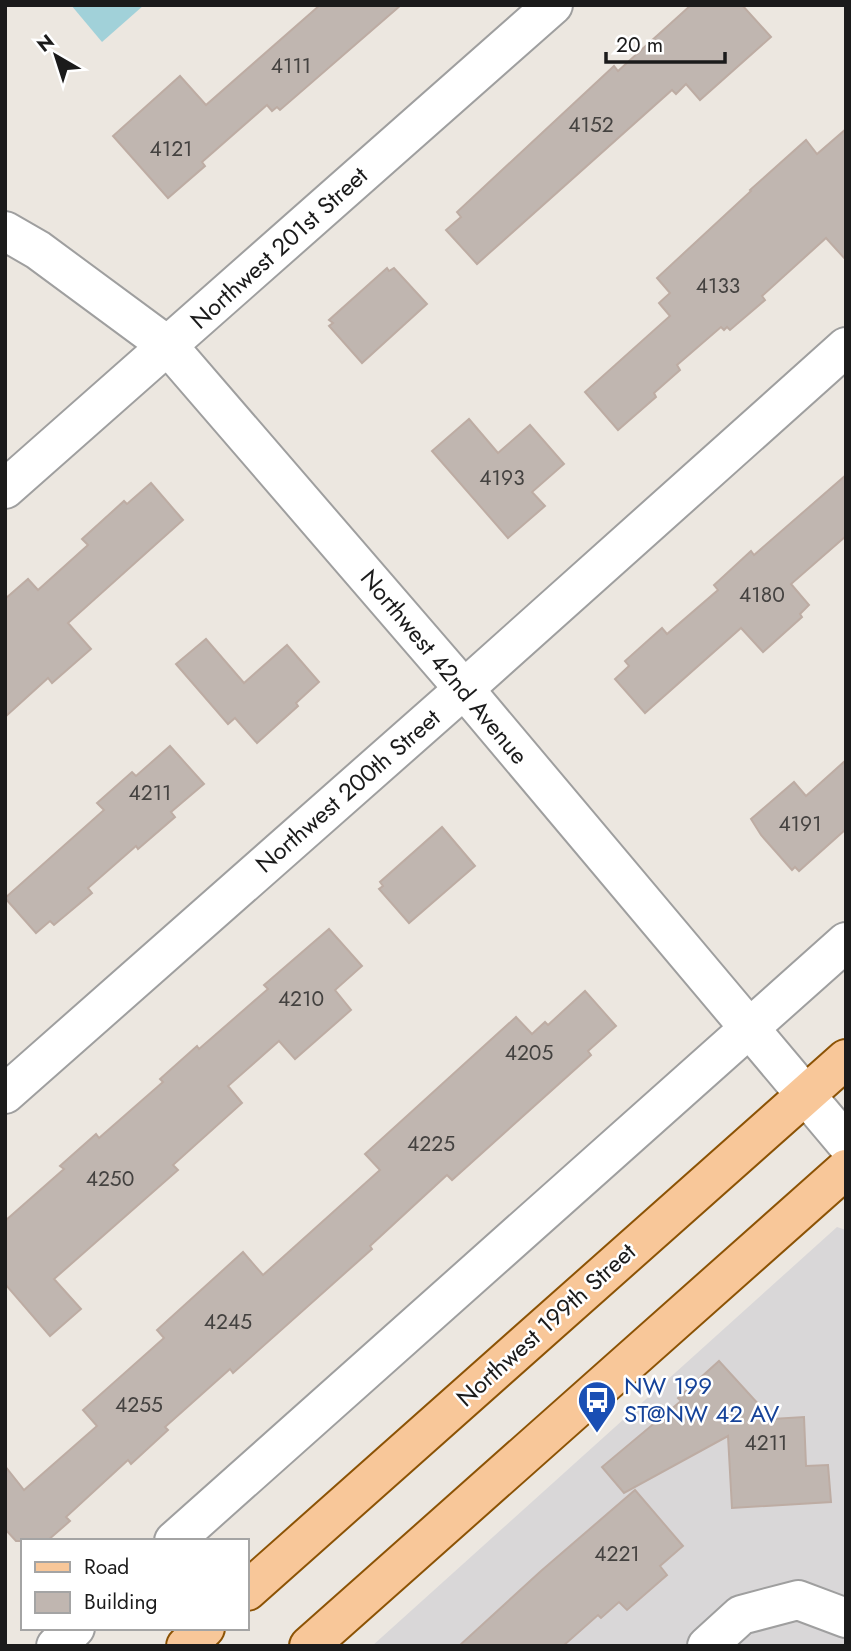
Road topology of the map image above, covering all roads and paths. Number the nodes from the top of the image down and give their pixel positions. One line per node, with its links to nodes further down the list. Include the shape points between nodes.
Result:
1 (553, 5): 3 (street, Northwest 201st Street)
2 (5, 232): 3 (street, Northwest 42nd Avenue, via 38,250)
3 (168, 346): 5 (street, Northwest 201st Street); 6 (street, Northwest 42nd Avenue)
4 (846, 346): 6 (street, Northwest 200th Street)
5 (5, 489)
6 (464, 689): 8 (street, Northwest 42nd Avenue); 10 (street, Northwest 200th Street)
7 (846, 943): 8 (street)
8 (748, 1029): 11 (street, Northwest 42nd Avenue); 14 (street)
9 (846, 1059): 11 (main road, Northwest 199th Street)
10 (5, 1094)
11 (805, 1096): 12 (street, Northwest 42nd Avenue); 15 (main road, Northwest 199th Street)
12 (846, 1143)
13 (846, 1169): 21 (main road)
14 (176, 1539)
15 (248, 1590)
16 (846, 1618): 22 (street, via 799,1600 741,1615)
17 (73, 1630): 19 (street)
18 (203, 1630): 20 (main road)
19 (56, 1646)
20 (186, 1646)
21 (309, 1646)
22 (706, 1646)

